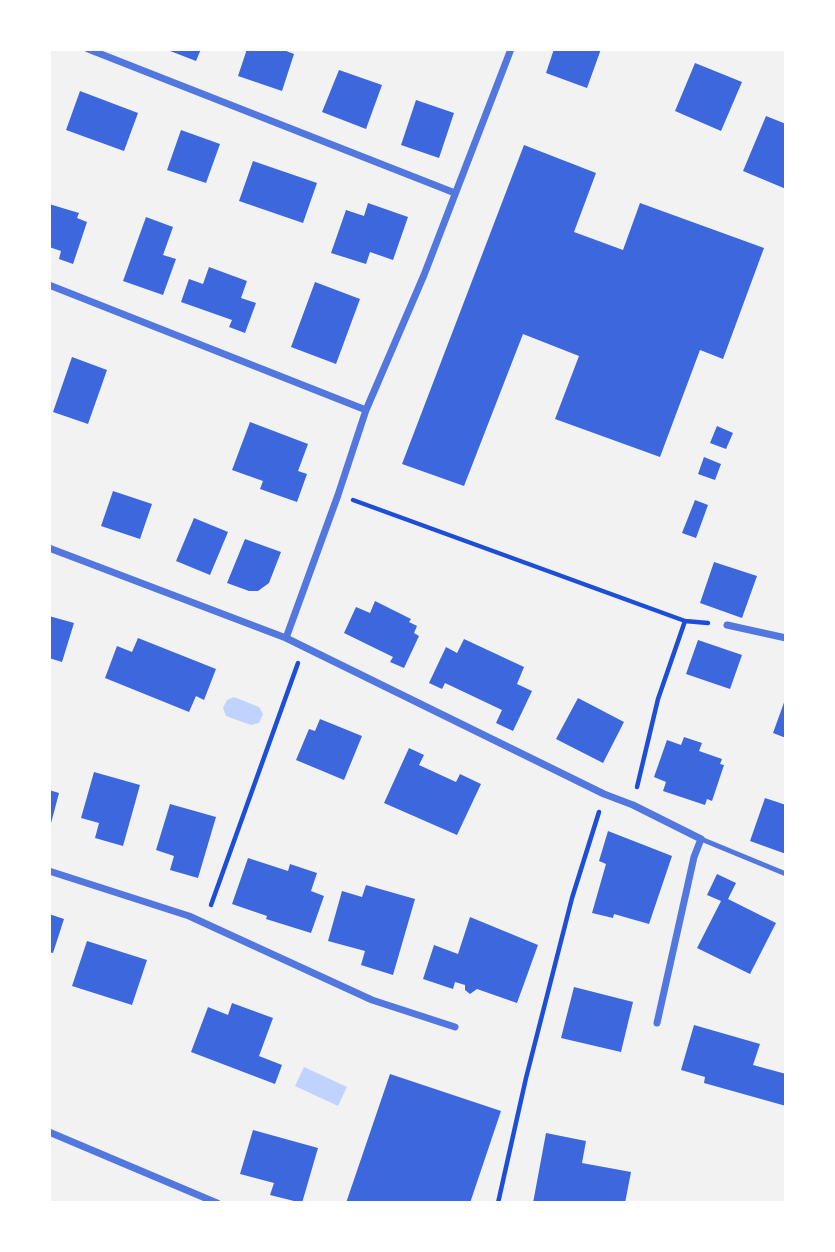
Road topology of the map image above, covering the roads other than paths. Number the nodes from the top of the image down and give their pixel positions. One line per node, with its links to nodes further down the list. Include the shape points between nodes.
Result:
1 (88, 49): 3 (street)
2 (511, 49): 3 (street)
3 (455, 193): 5 (street)
4 (49, 285): 5 (street)
5 (366, 410): 8 (street)
6 (49, 548): 8 (street)
7 (726, 625): 9 (street)
8 (286, 638): 10 (street)
9 (786, 638)
10 (701, 839): 12 (lane); 13 (street)
11 (49, 871): 14 (street, via 204,922 372,1000)
12 (786, 874)
13 (657, 1024)
14 (455, 1027)
15 (49, 1132): 16 (street)
16 (217, 1203)

